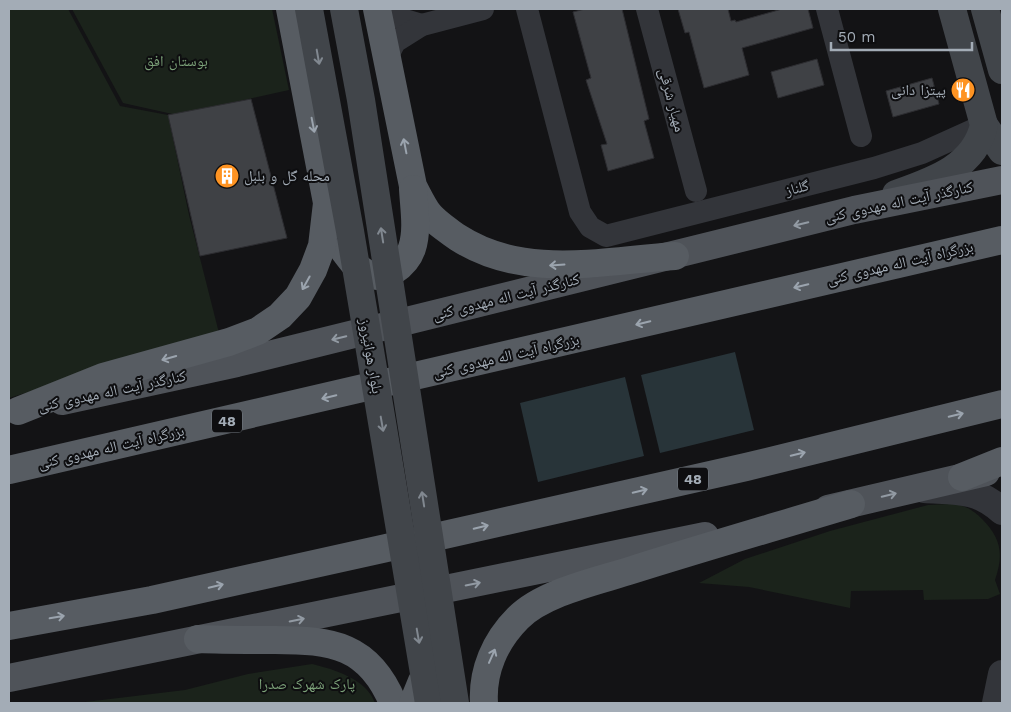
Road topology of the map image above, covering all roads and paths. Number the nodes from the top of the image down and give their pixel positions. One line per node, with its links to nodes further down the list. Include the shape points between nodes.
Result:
1 (290, 9): 21 (highway, one-way to 21)
2 (309, 9): 40 (main road, بلوار هوانیروز, one-way to 40, bridge, via 350,231)
3 (344, 9): 41 (main road, بلوار هوانیروز, one-way to 3, bridge)
4 (377, 9): 13 (highway)
5 (384, 9): 12 (street, via 388,15)
6 (483, 9): 12 (street)
7 (527, 9): 15 (street, گلناز, via 580,212 590,227 606,236 874,168 922,153)
8 (647, 9): 20 (street, مهیار شرقی)
9 (827, 9): 16 (street)
10 (952, 9): 15 (main road)
11 (985, 9): 14 (main road)
12 (422, 25): 13 (street, via 395,42)
13 (387, 57): 19 (highway, one-way to 13)
14 (1001, 60)
15 (984, 125): 17 (main road); 22 (main road, via 981,140 959,166 926,183)
16 (861, 136)
17 (1002, 151)
18 (1002, 180): 22 (main road, کنارگذر آیت اله مهدوی کنی)
19 (413, 186): 21 (highway, via 415,225 412,249 400,267 387,274 368,275 355,266 341,246); 24 (highway, one-way to 19, via 544,266 496,257 470,246 444,228 426,211)
20 (696, 191)
21 (328, 203): 26 (highway, one-way to 26, via 322,246 314,270 298,297 280,316 258,331 104,377)
22 (854, 210): 24 (main road, کنارگذر آیت اله مهدوی کنی, one-way to 24)
23 (1002, 240): 29 (highway, بزرگراه آیت اله مهدوی کنی / 48, one-way to 29)
24 (675, 256): 26 (main road, کنارگذر آیت اله مهدوی کنی, one-way to 26, via 237,364)
25 (1002, 404): 34 (highway, 48, one-way to 25, via 152,600 325,562 746,467)
26 (13, 412)
27 (1002, 461): 30 (highway)
28 (1002, 468): 30 (main road)
29 (9, 470)
30 (962, 477): 31 (main road)
31 (915, 488): 32 (main road, one-way to 31); 33 (street, via 968,492 988,498)
32 (851, 504): 35 (main road, one-way to 32, via 624,554); 43 (highway, one-way to 32, via 483,687 490,658 518,617 541,601 586,584)
33 (1002, 511)
34 (9, 626)
35 (198, 639): 37 (main road); 38 (highway, via 310,640 336,646 357,655 375,671)
36 (1002, 674): 44 (street)
37 (9, 678)
38 (393, 703)
39 (413, 703): 42 (highway, via 422,681 442,671 457,672 466,681)
40 (429, 703)
41 (455, 703)
42 (474, 703)
43 (484, 703)
44 (996, 703)

